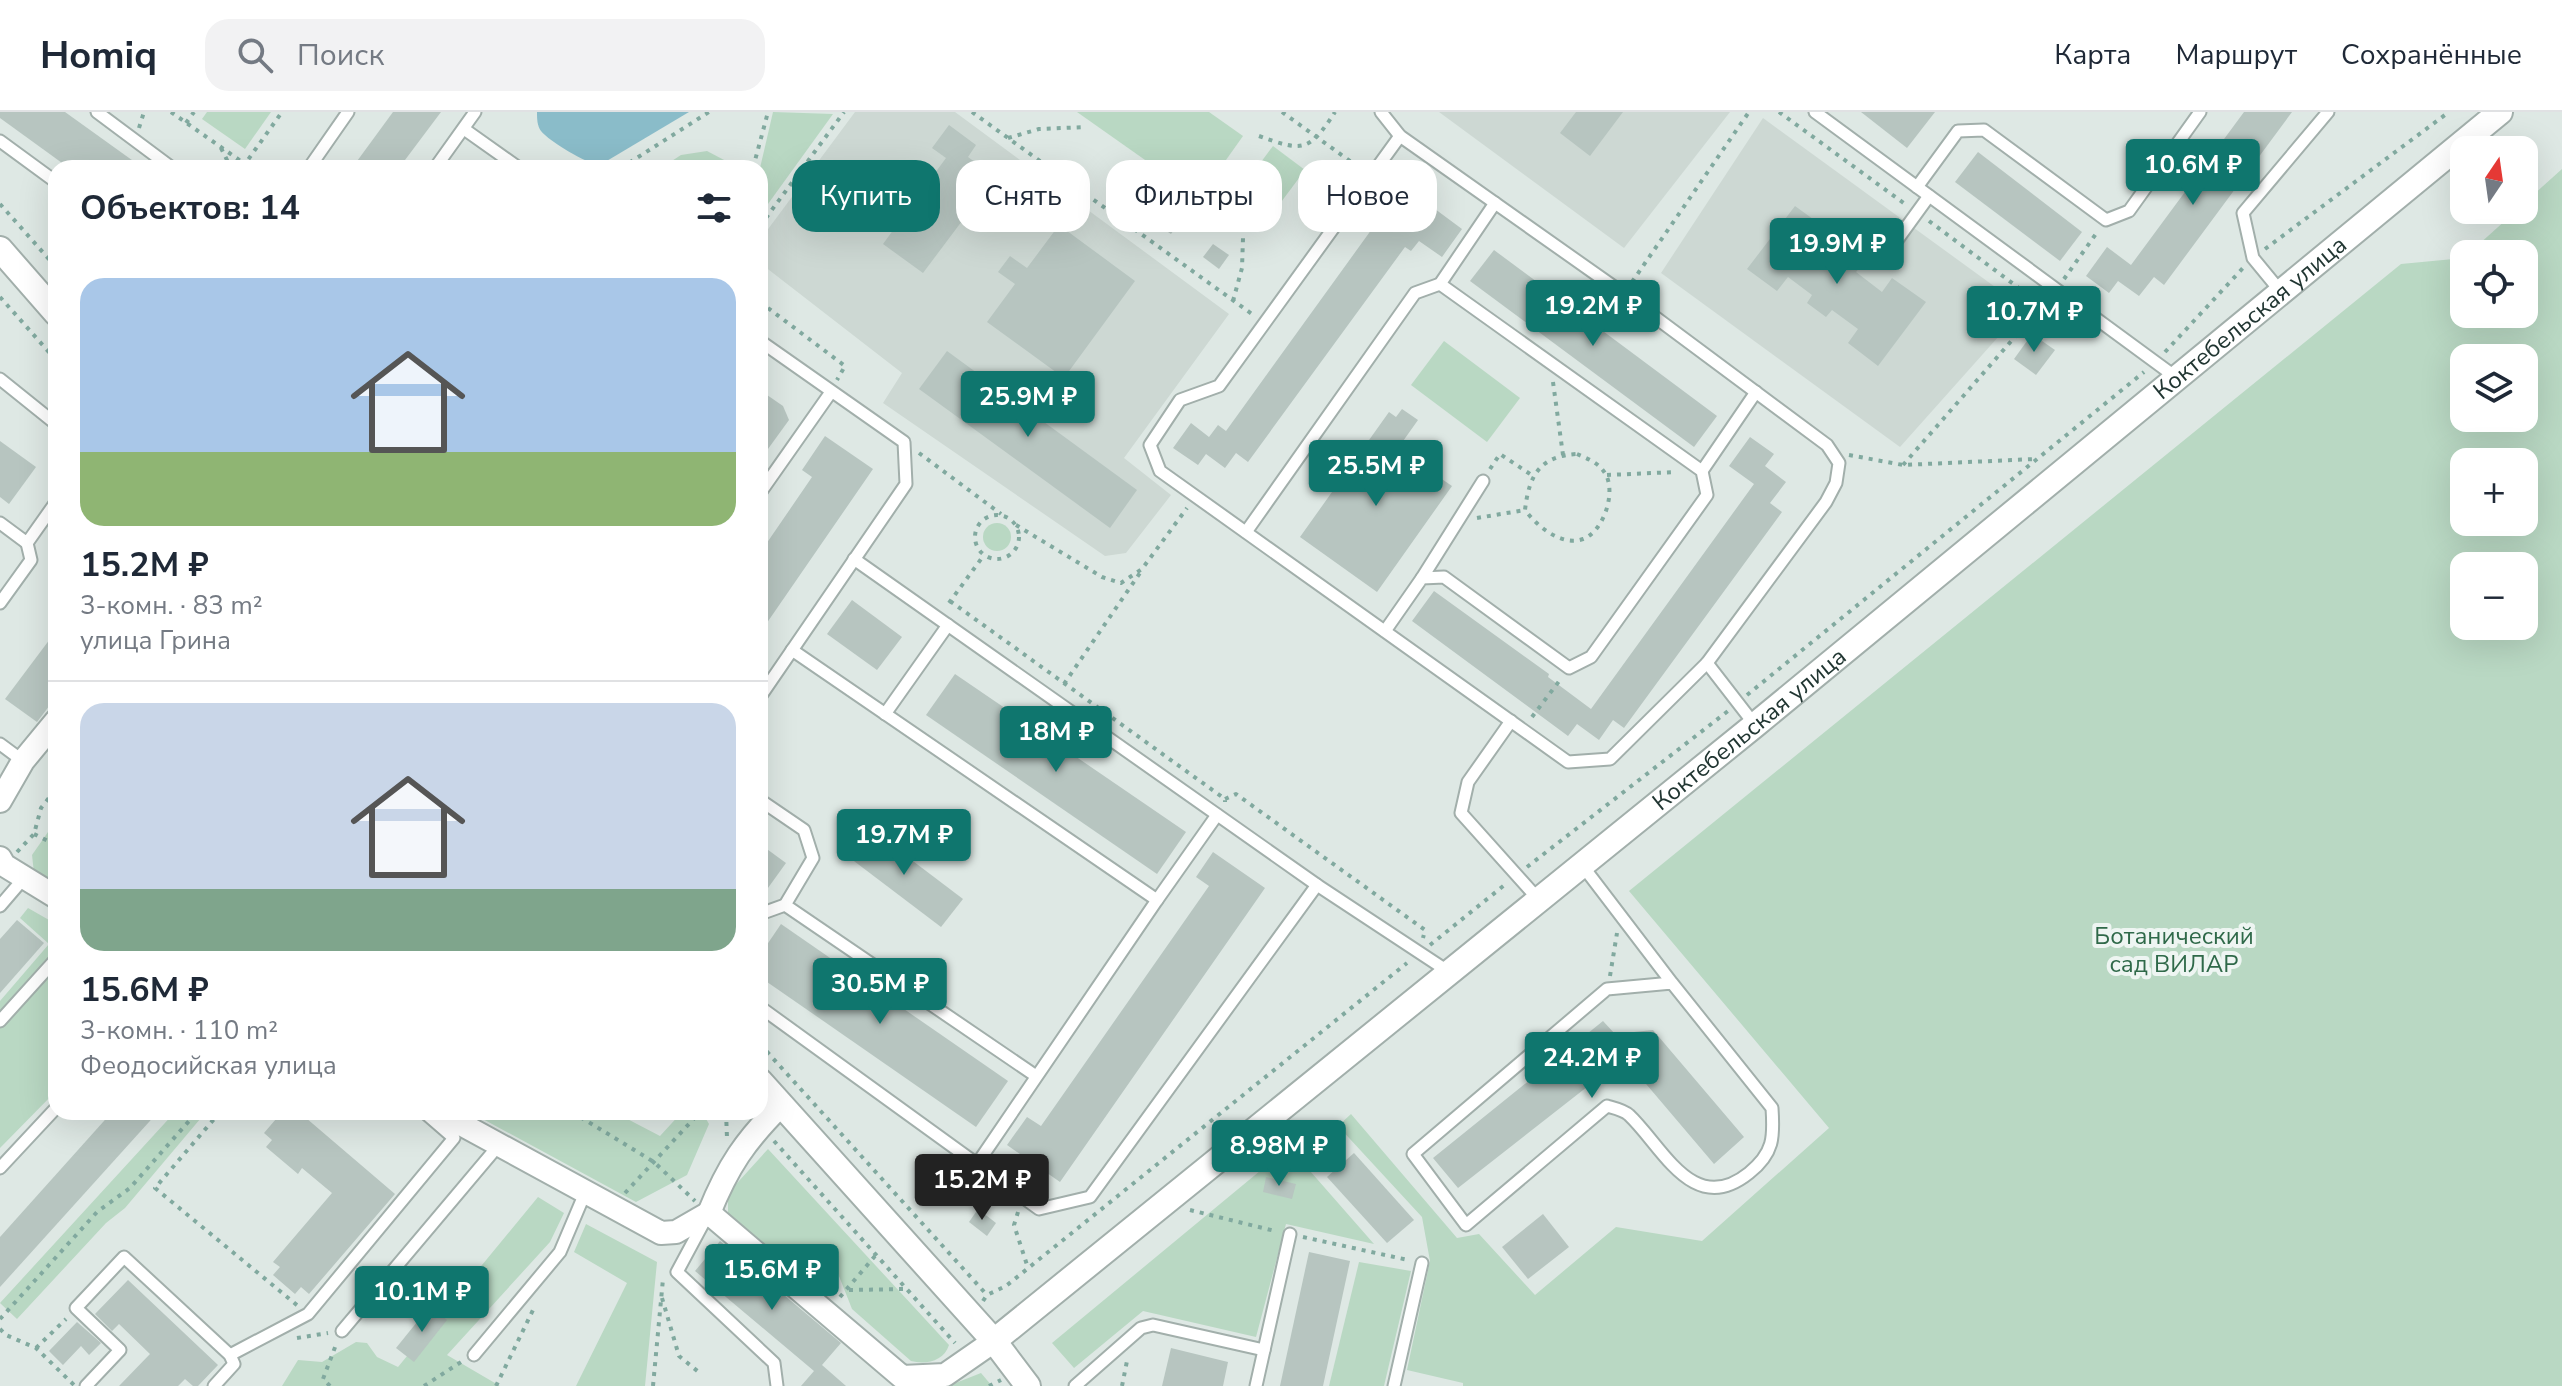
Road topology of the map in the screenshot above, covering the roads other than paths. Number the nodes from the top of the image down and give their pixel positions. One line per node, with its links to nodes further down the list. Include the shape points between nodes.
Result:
1 (97, 112): 12 (lane)
2 (348, 112): 13 (lane)
3 (475, 112): 9 (lane)
4 (1381, 112): 10 (lane)
5 (1815, 112): 17 (lane)
6 (2200, 112): 17 (lane, via 2129,211 2106,220 1984,130 1958,131)
7 (2328, 112): 23 (lane, via 2243,213 2253,258)
8 (2500, 112): 23 (street, Коктебельская улица)
9 (464, 129): 14 (lane); 15 (lane)
10 (1400, 136): 19 (lane); 36 (lane, via 1219,386 1180,400 1150,445 1160,471)
11 (0, 141): 16 (lane)
12 (161, 160)
13 (315, 160)
14 (441, 160)
15 (508, 160)
16 (48, 176)
17 (1917, 187): 18 (lane)
18 (1929, 196): 20 (lane); 26 (lane)
19 (1495, 203): 22 (lane); 29 (lane)
20 (1892, 247)
21 (0, 249): 24 (street)
22 (1440, 284): 31 (lane); 36 (lane, via 1415,293)
23 (2282, 293): 26 (street, Коктебельская улица)
24 (48, 304)
25 (768, 347): 28 (lane)
26 (2177, 378): 48 (street, Коктебельская улица)
27 (0, 379): 30 (lane)
28 (831, 392): 32 (lane); 38 (lane, via 904,442 906,484)
29 (1756, 392): 31 (lane); 44 (lane, via 1827,445 1839,463 1836,483)
30 (48, 418)
31 (1702, 471): 39 (lane, via 1707,495 1591,657 1569,668 1444,577)
32 (768, 481)
33 (1483, 481): 39 (lane)
34 (48, 513): 37 (lane)
35 (0, 523): 37 (lane)
36 (1246, 532): 42 (lane)
37 (27, 543): 40 (lane, via 31,560)
38 (854, 559): 41 (lane); 43 (lane)
39 (1422, 578): 42 (lane)
40 (0, 603)
41 (948, 625): 46 (lane); 54 (lane)
42 (1385, 631): 47 (lane)
43 (792, 650): 45 (lane); 46 (lane)
44 (1707, 663): 47 (lane, via 1610,759 1568,762); 48 (lane)
45 (768, 685)
46 (885, 714): 60 (lane)
47 (1511, 721): 61 (lane, via 1468,782 1461,813)
48 (1755, 725): 56 (street, Коктебельская улица)
49 (48, 731): 51 (street)
50 (0, 744): 51 (lane)
51 (23, 761): 52 (street)
52 (0, 801)
53 (768, 805): 62 (lane, via 804,830 813,858)
54 (1217, 815): 58 (lane); 60 (lane)
55 (0, 858): 57 (street)
56 (1582, 865): 61 (street, Коктебельская улица); 67 (lane)
57 (24, 878): 59 (street); 63 (lane)
58 (1317, 885): 66 (lane); 79 (lane, via 1090,1197 1039,1209)
59 (48, 892)
60 (1157, 900): 70 (lane)
61 (1539, 900): 66 (street, Коктебельская улица)
62 (785, 905): 64 (lane); 70 (lane)
63 (0, 906)
64 (768, 911)
65 (48, 968): 69 (lane)
66 (1450, 972): 86 (street, Коктебельская улица)
67 (1672, 983): 67 (lane, via 1772,1108 1770,1151 1748,1174 1719,1189 1697,1183 1676,1171 1627,1112 1607,1106 1466,1225 1413,1154 1607,989)
68 (768, 1013): 79 (lane)
69 (0, 1021)
70 (1036, 1076): 79 (lane)
71 (768, 1090): 72 (street)
72 (781, 1105): 74 (street); 86 (street)
73 (48, 1117): 80 (lane)
74 (768, 1118)
75 (433, 1120): 88 (lane, via 454,1138 308,1314)
76 (453, 1120): 78 (street)
77 (766, 1120): 82 (street, via 728,1168)
78 (498, 1146): 81 (street); 85 (lane)
79 (977, 1164)
80 (0, 1168)
81 (585, 1193): 82 (street, via 661,1233 676,1232); 89 (lane, via 560,1252)
82 (709, 1213): 90 (street); 93 (lane, via 677,1272 774,1363)
83 (1290, 1234): 87 (lane)
84 (1422, 1263): 97 (lane)
85 (342, 1331)
86 (994, 1341): 90 (street, via 945,1375); 94 (street)
87 (1264, 1350): 95 (lane, via 1153,1325 1141,1328); 96 (lane)
88 (230, 1355): 91 (lane, via 124,1257 76,1308 120,1350); 92 (lane, via 234,1364)
89 (474, 1355)
90 (904, 1382)
91 (86, 1386)
92 (214, 1386)
93 (777, 1386)
94 (1028, 1386)
95 (1075, 1386)
96 (1256, 1386)
97 (1394, 1386)

